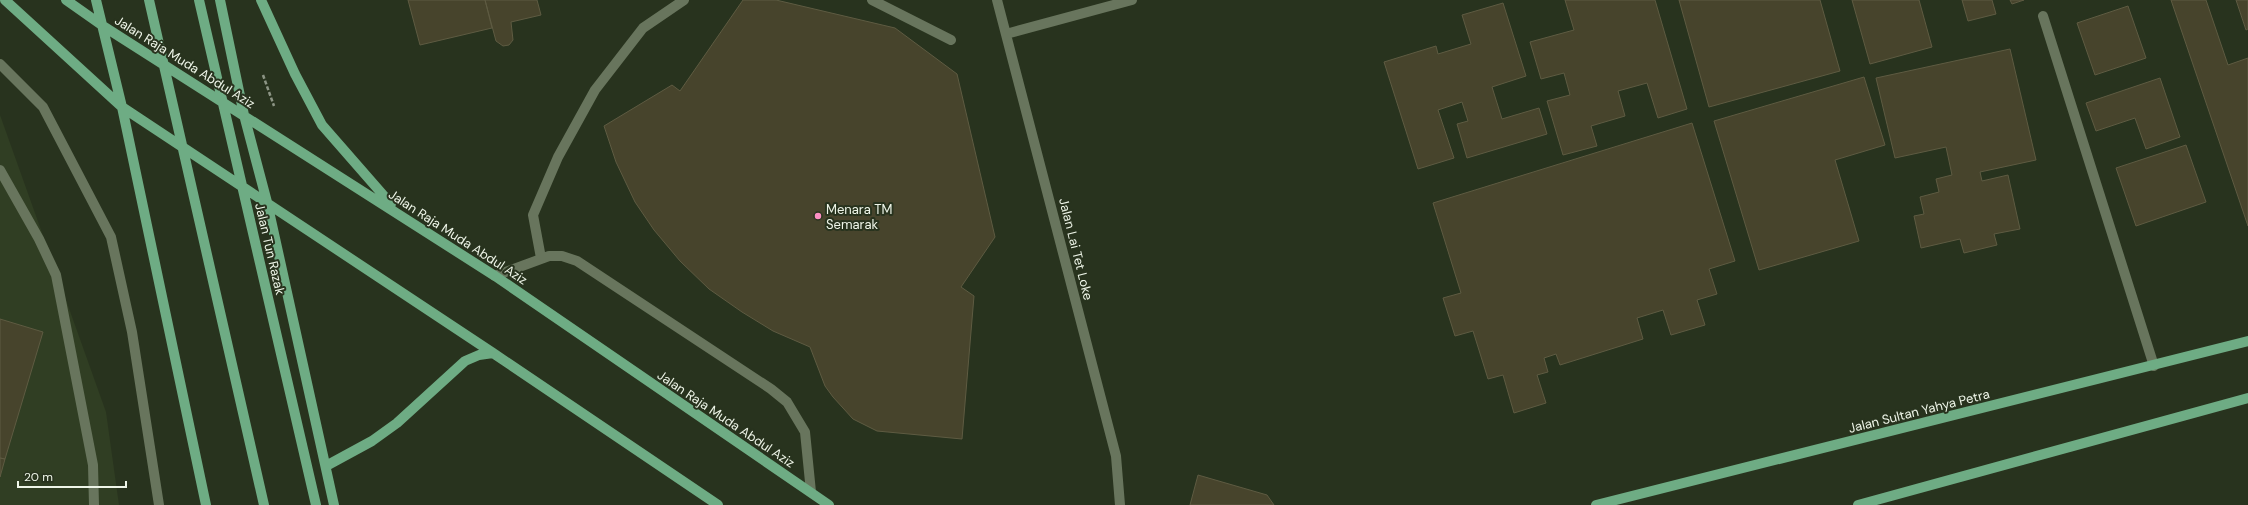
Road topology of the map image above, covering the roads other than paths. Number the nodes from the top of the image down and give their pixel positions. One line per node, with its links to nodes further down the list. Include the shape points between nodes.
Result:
1 (5, 0): 17 (main road)
2 (66, 0): 13 (main road, Jalan Raja Muda Abdul Aziz)
3 (96, 0): 13 (main road)
4 (149, 0): 33 (main road)
5 (198, 0): 34 (main road, Jalan Tun Razak)
6 (220, 0): 18 (main road, Jalan Tun Razak)
7 (261, 0): 21 (main road, via 294,74 322,125)
8 (684, 0): 22 (street, via 643,28 595,90 558,157 533,215)
9 (872, 0): 15 (street)
10 (997, 0): 14 (street, Jalan Lai Tet Loke)
11 (1132, 0): 14 (street)
12 (2043, 16): 26 (street)
13 (103, 26): 17 (main road); 18 (main road, Jalan Raja Muda Abdul Aziz)
14 (1006, 34): 38 (street, Jalan Lai Tet Loke, via 1116,456)
15 (951, 40)
16 (0, 64): 31 (street, via 43,107 111,237 132,332)
17 (122, 107): 20 (main road); 32 (main road)
18 (244, 115): 20 (main road, Jalan Tun Razak); 21 (main road, Jalan Raja Muda Abdul Aziz)
19 (0, 170): 30 (street, via 56,275 93,465)
20 (267, 202): 25 (main road); 28 (main road, Jalan Tun Razak)
21 (399, 214): 23 (main road, Jalan Raja Muda Abdul Aziz)
22 (541, 258): 23 (street); 29 (street, via 562,256 577,261 787,402 805,432)
23 (495, 276): 29 (main road, Jalan Raja Muda Abdul Aziz)
24 (2248, 342): 26 (main road, Jalan Sultan Yahya Petra)
25 (493, 353): 28 (main road, via 479,354 465,361 397,423 372,441); 36 (main road)
26 (2154, 366): 39 (main road, Jalan Sultan Yahya Petra)
27 (2248, 398): 40 (main road)
28 (326, 466): 35 (main road, Jalan Tun Razak)
29 (811, 492): 37 (main road, Jalan Raja Muda Abdul Aziz)
30 (94, 505)
31 (159, 505)
32 (206, 505)
33 (264, 505)
34 (316, 505)
35 (334, 505)
36 (718, 505)
37 (829, 505)
38 (1120, 505)
39 (1596, 505)
40 (1858, 505)

